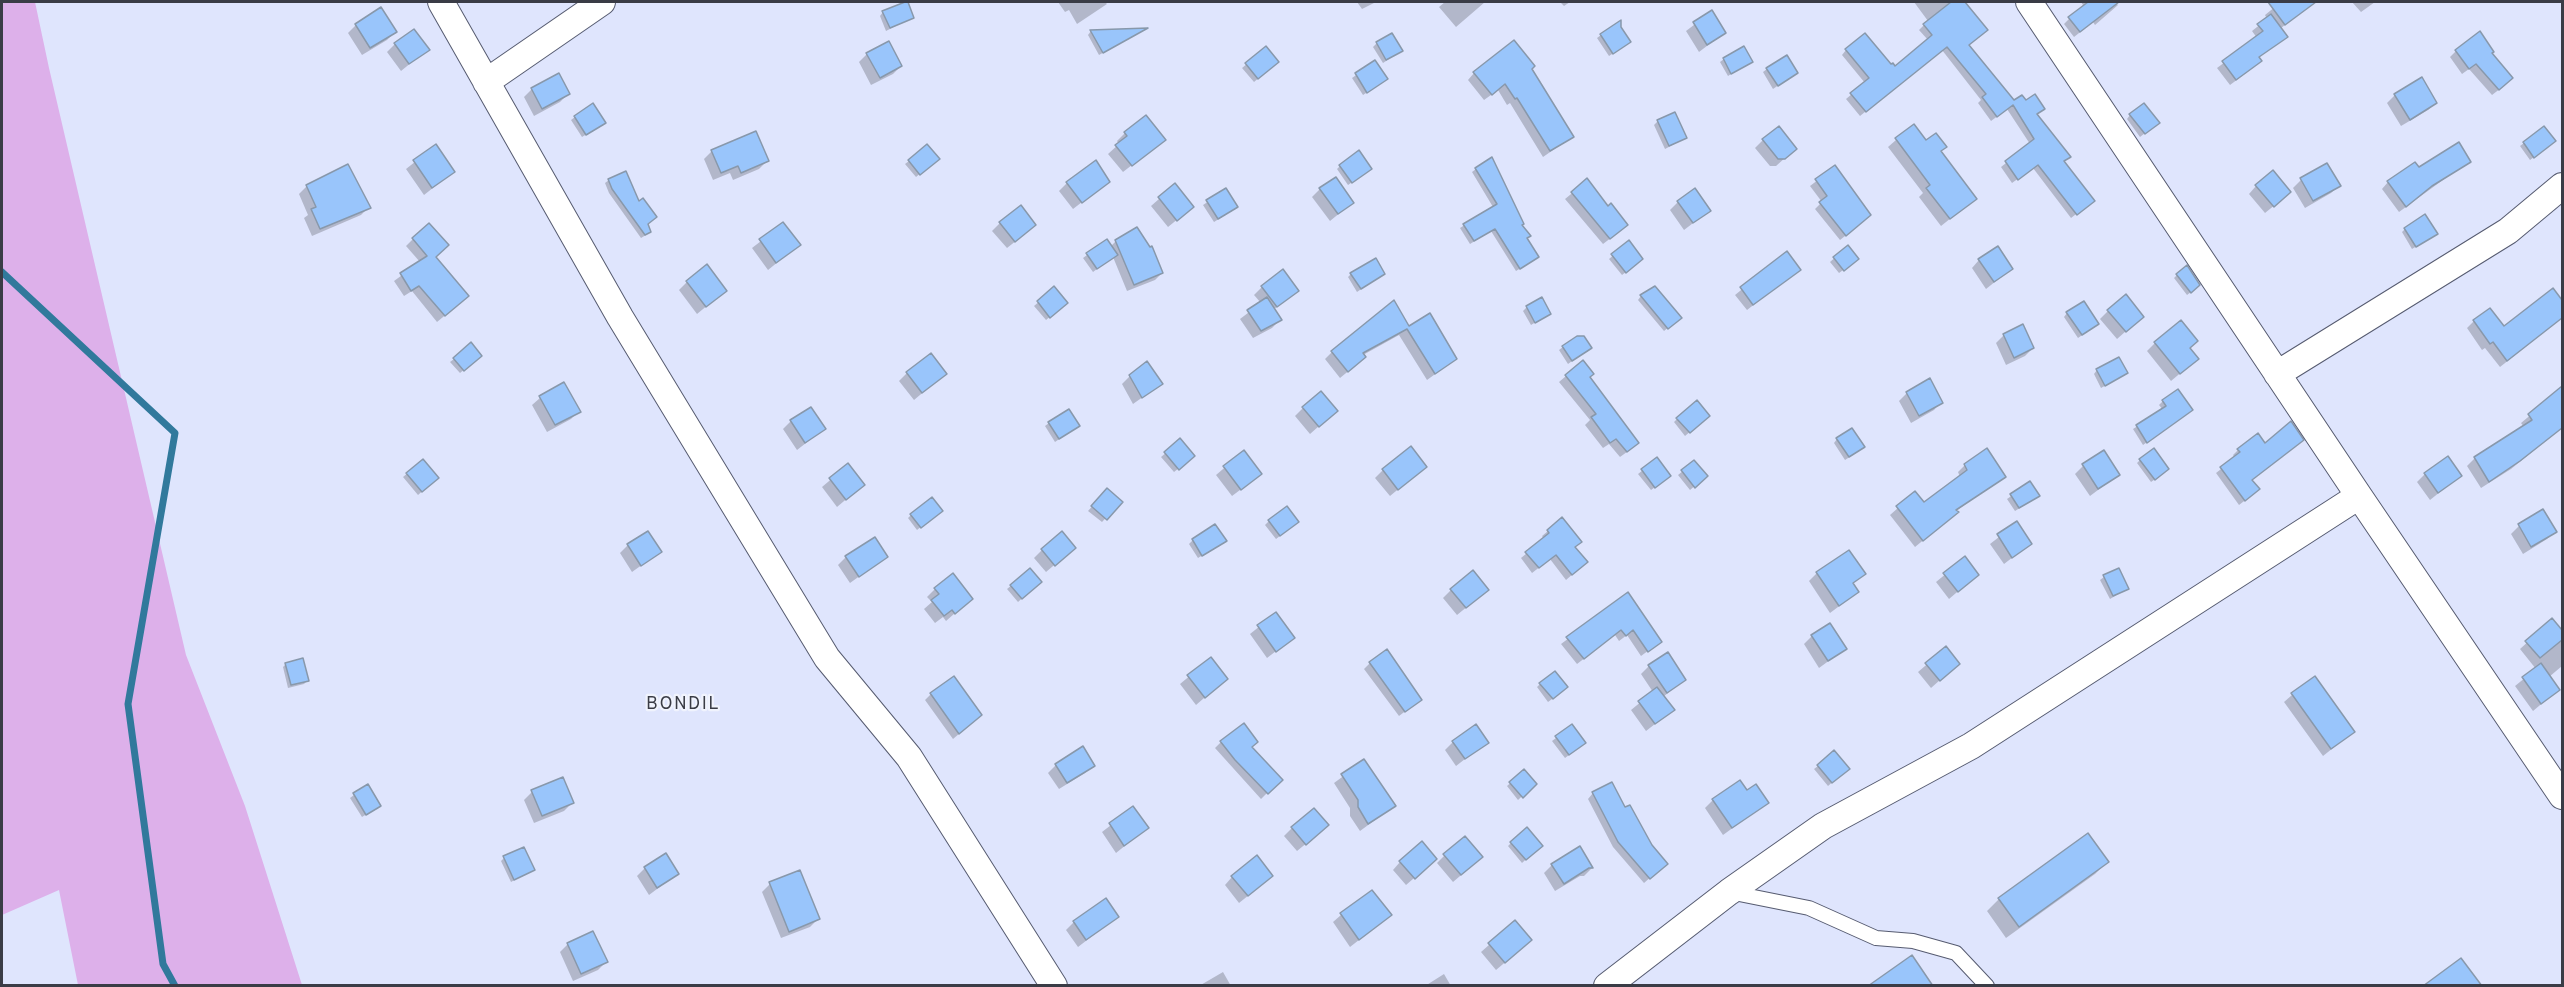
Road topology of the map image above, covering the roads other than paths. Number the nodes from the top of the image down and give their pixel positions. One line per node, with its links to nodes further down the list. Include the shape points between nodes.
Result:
1 (441, 2): 4 (street)
2 (602, 2): 4 (street)
3 (2029, 2): 6 (street)
4 (486, 82): 10 (street, via 620,317 827,658 909,757)
5 (2562, 186): 6 (street, via 2508,231)
6 (2277, 374): 7 (street)
7 (2359, 496): 8 (street); 9 (street, via 1971,746 1823,826)
8 (2562, 796)
9 (1730, 892): 11 (street); 12 (lane, via 1809,908 1876,938 1913,941 1956,953)
10 (1054, 986)
11 (1607, 986)
12 (1988, 986)

